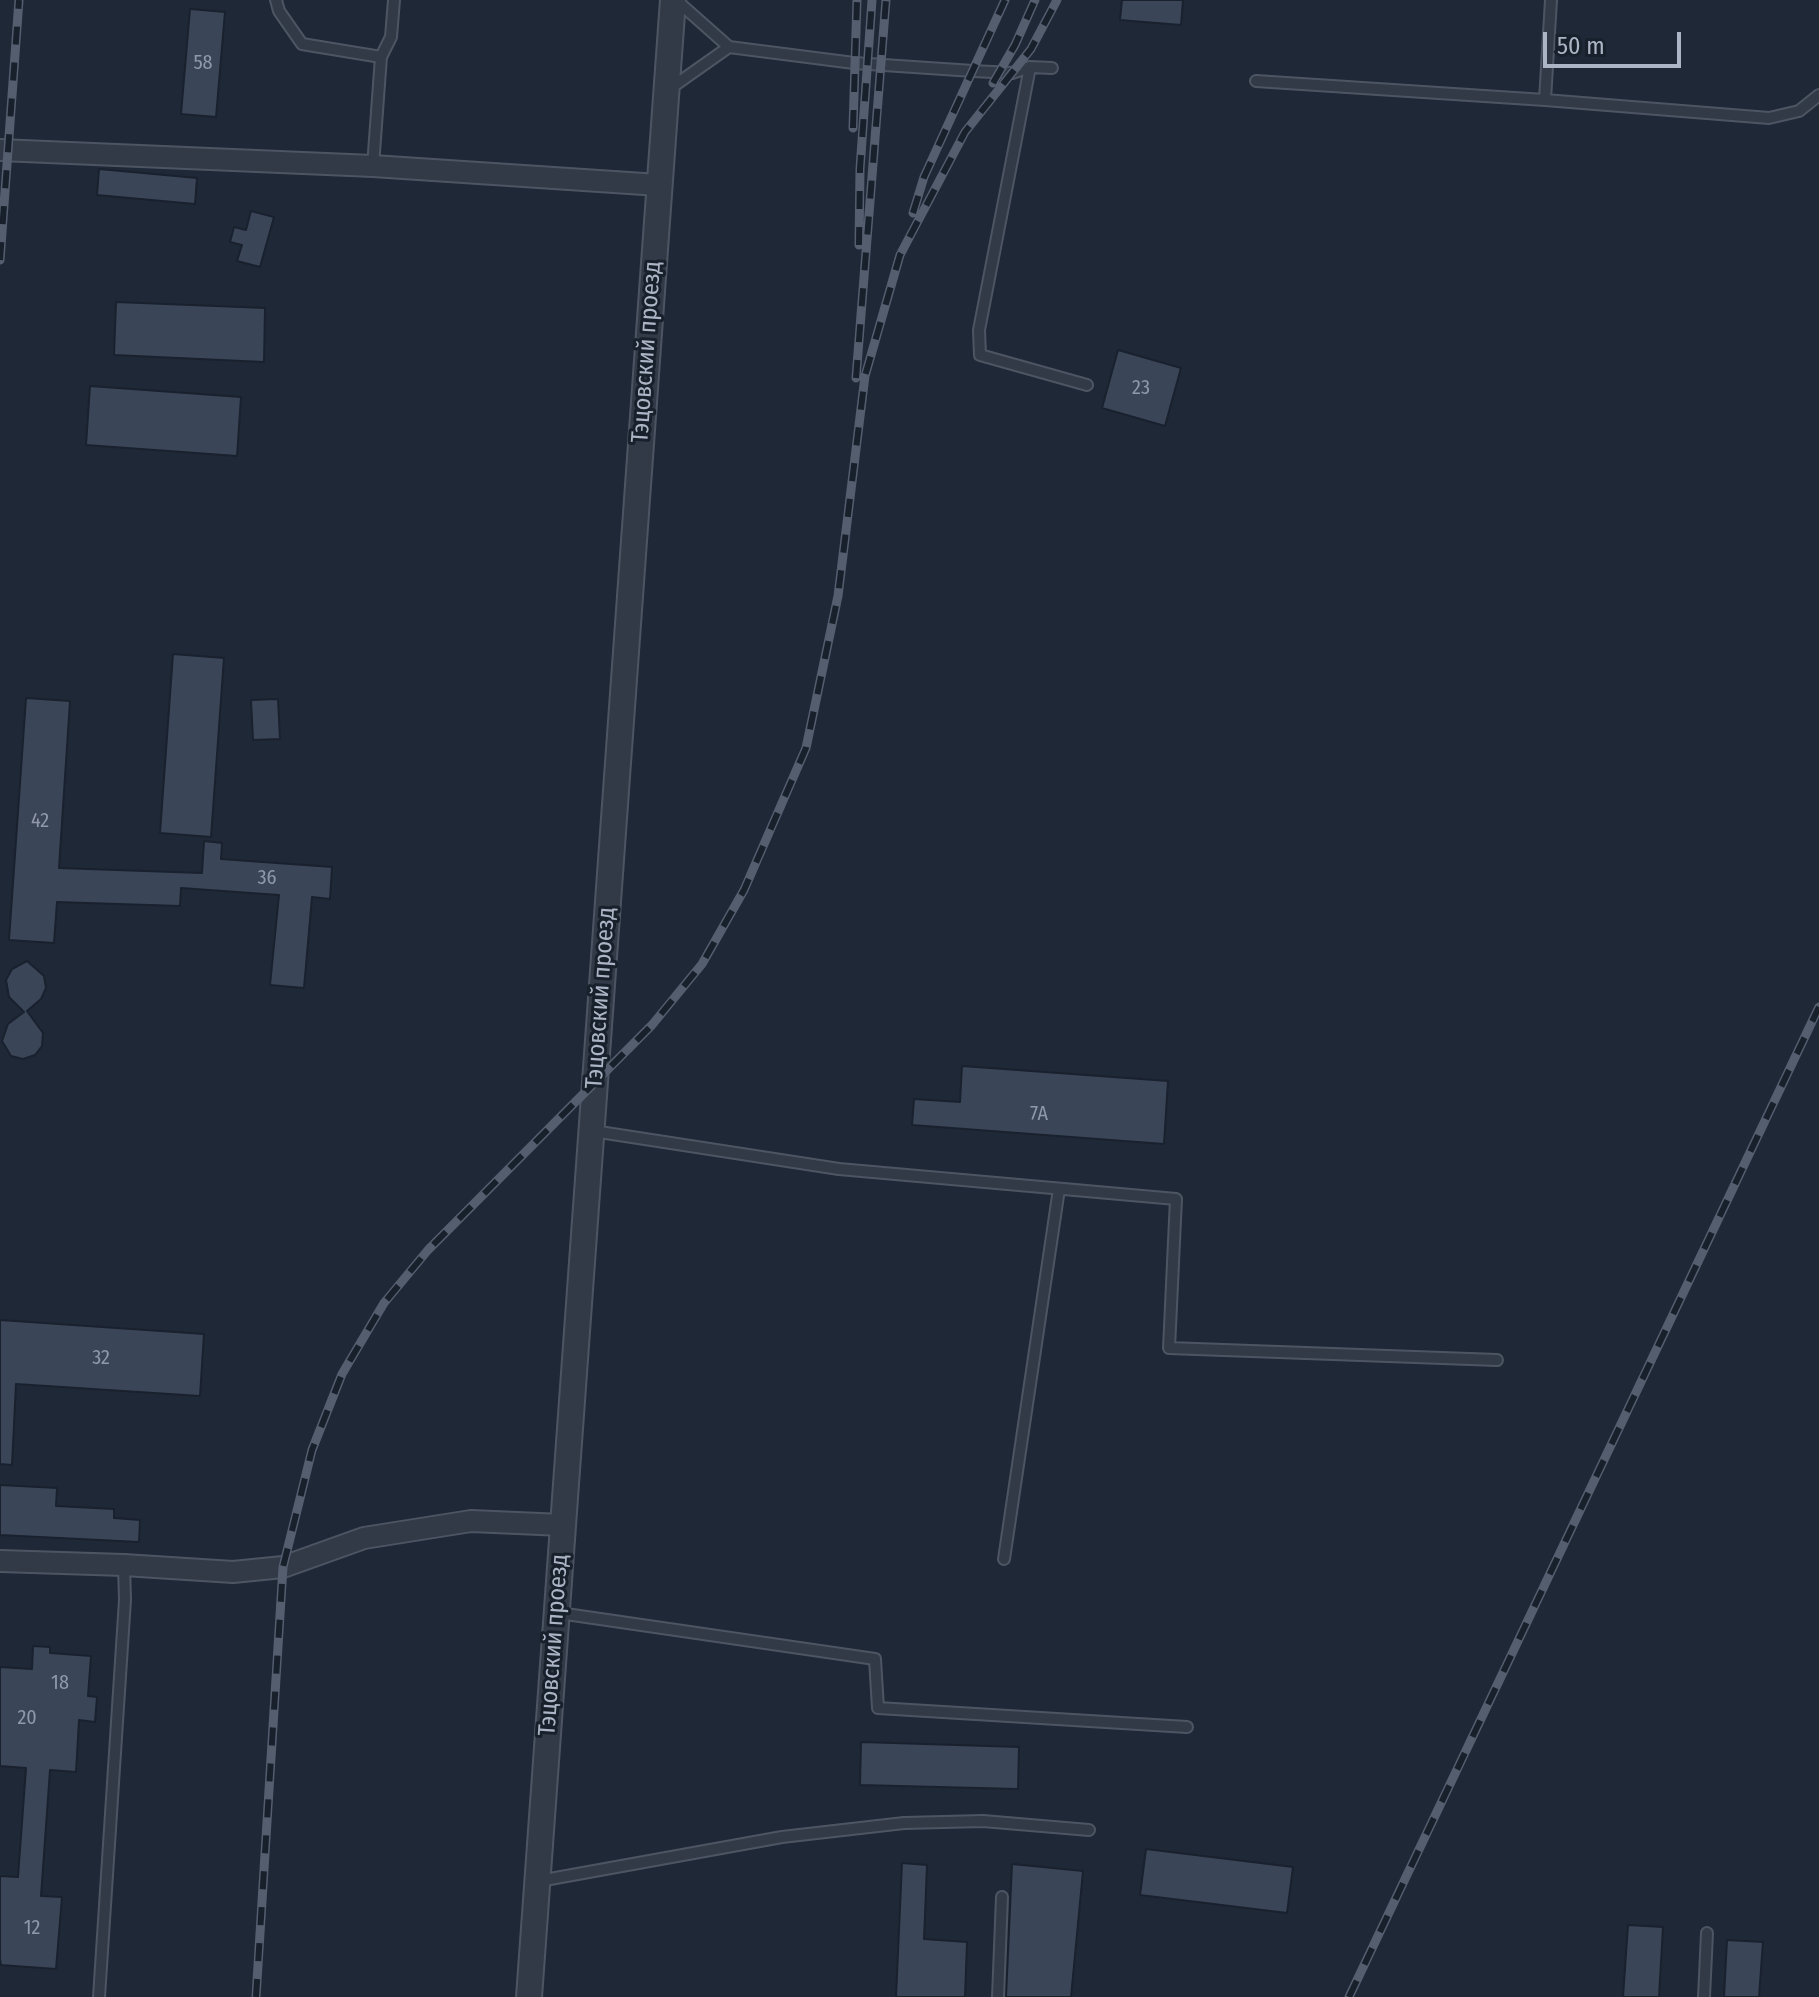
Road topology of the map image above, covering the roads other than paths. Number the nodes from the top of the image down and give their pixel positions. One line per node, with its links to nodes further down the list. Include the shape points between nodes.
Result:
1 (276, 0): 6 (lane, via 302,44)
2 (394, 0): 6 (lane, via 391,37)
3 (675, 0): 5 (lane); 10 (street, Тэцовский проезд)
4 (1551, 0): 12 (lane)
5 (729, 47): 7 (lane, via 854,63 1012,73); 10 (lane)
6 (381, 57): 14 (lane)
7 (1030, 67): 8 (lane); 16 (lane, via 979,330 980,355)
8 (1052, 68)
9 (1256, 81): 12 (lane)
10 (666, 91): 15 (street, Тэцовский проезд)
11 (1819, 95): 12 (lane, via 1799,111 1769,118)
12 (1545, 100)
13 (0, 150): 14 (street)
14 (373, 166): 15 (street)
15 (659, 185): 17 (street, Тэцовский проезд)
16 (1087, 385)
17 (591, 1131): 18 (lane, via 839,1169); 20 (street, Тэцовский проезд)
18 (1059, 1189): 19 (lane, via 1176,1199 1169,1348); 21 (lane)
19 (1497, 1360)
20 (563, 1525): 23 (street, via 471,1521 364,1538 283,1567 233,1572); 24 (street, Тэцовский проезд)
21 (1004, 1559)
22 (0, 1561): 23 (street)
23 (124, 1565): 30 (lane)
24 (557, 1612): 25 (lane, via 875,1659 878,1708); 27 (street, Тэцовский проезд)
25 (1187, 1727)
26 (1089, 1830): 27 (lane, via 983,1821 904,1823 782,1837)
27 (537, 1882): 31 (street, Тэцовский проезд)
28 (1002, 1897): 32 (lane)
29 (1707, 1933): 33 (lane)
30 (99, 1997)
31 (529, 1997)
32 (998, 1997)
33 (1704, 1997)

